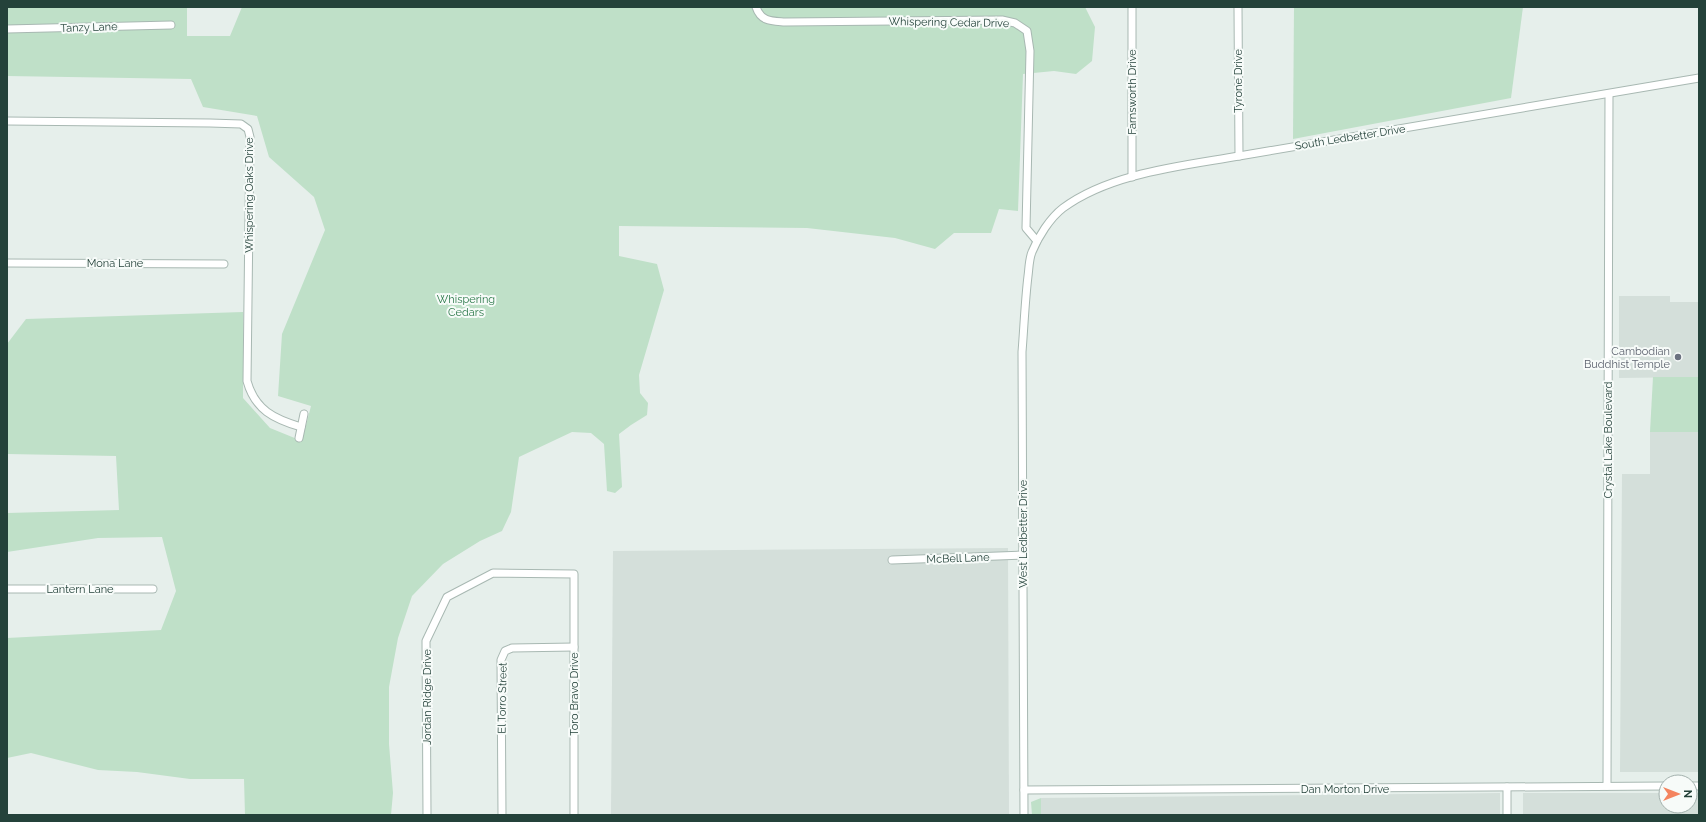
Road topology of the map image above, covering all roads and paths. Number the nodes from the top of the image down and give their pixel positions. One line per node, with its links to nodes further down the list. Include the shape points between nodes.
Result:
1 (756, 7): 11 (street, Whispering Cedar Drive, via 760,17 785,22 1002,20 1021,25 1028,31 1030,51 1026,228)
2 (1132, 7): 10 (street, Farnsworth Drive)
3 (1238, 7): 9 (street, Tyrone Drive)
4 (171, 26): 5 (street, Tanzy Lane)
5 (7, 29)
6 (1699, 78): 7 (street, South Ledbetter Drive)
7 (1609, 94): 9 (street, South Ledbetter Drive); 24 (street, Crystal Lake Boulevard)
8 (7, 121): 16 (street, Whispering Oaks Drive, via 210,122 241,124 248,129 250,195 247,381 256,402 267,413)
9 (1239, 156): 10 (street, South Ledbetter Drive)
10 (1132, 177): 11 (street, South Ledbetter Drive, via 1084,195 1062,209)
11 (1037, 241): 12 (street, South Ledbetter Drive)
12 (1031, 254): 18 (street, West Ledbetter Drive, via 1022,352)
13 (7, 263): 14 (street, Mona Lane)
14 (224, 264)
15 (304, 414): 16 (street)
16 (301, 427): 17 (street)
17 (299, 438)
18 (1023, 555): 19 (street, McBell Lane); 27 (street, West Ledbetter Drive)
19 (892, 560)
20 (574, 574): 23 (street, Toro Bravo Drive); 28 (street, Jordan Ridge Drive, via 493,574 447,597 426,641)
21 (7, 589): 22 (street, Lantern Lane)
22 (153, 589)
23 (574, 648): 29 (street, El Torro Street, via 512,648 505,651 501,660); 30 (street, Toro Bravo Drive)
24 (1606, 786): 25 (street, Dan Morton Drive); 26 (street, Dan Morton Drive)
25 (1658, 786)
26 (1506, 787): 27 (street, Dan Morton Drive); 32 (street)
27 (1024, 790): 31 (street, West Ledbetter Drive)
28 (427, 815)
29 (502, 815)
30 (574, 815)
31 (1024, 815)
32 (1507, 815)

